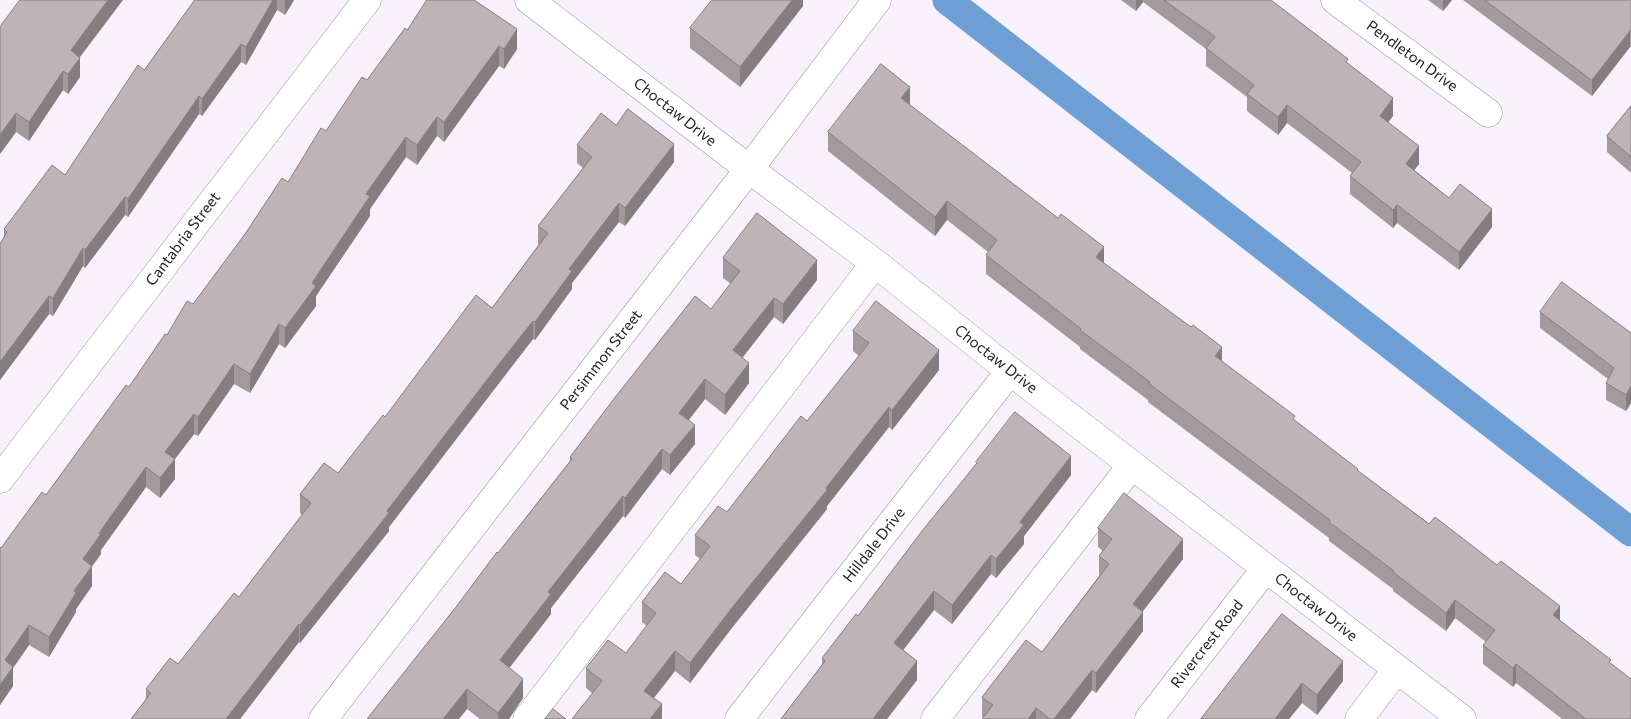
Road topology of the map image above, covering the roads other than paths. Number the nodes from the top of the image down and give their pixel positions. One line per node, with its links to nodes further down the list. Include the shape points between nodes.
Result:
1 (366, 0): 10 (street, Cantabria Street)
2 (529, 0): 6 (street, Choctaw Drive)
3 (877, 0): 6 (street, Persimmon Street)
4 (1335, 0): 5 (street, Pendleton Drive)
5 (1488, 113)
6 (749, 170): 7 (street, Choctaw Drive); 13 (street, Persimmon Street)
7 (875, 263): 8 (street, Choctaw Drive); 14 (street)
8 (1010, 371): 9 (street, Choctaw Drive); 15 (street, Hilldale Drive)
9 (1132, 465): 11 (street, Choctaw Drive); 16 (street)
10 (0, 479)
11 (1266, 568): 12 (street, Choctaw Drive); 17 (street, Rivercrest Road)
12 (1397, 669): 18 (street); 19 (street, Choctaw Drive)
13 (323, 719)
14 (527, 719)
15 (739, 719)
16 (935, 719)
17 (1149, 719)
18 (1359, 719)
19 (1462, 719)

